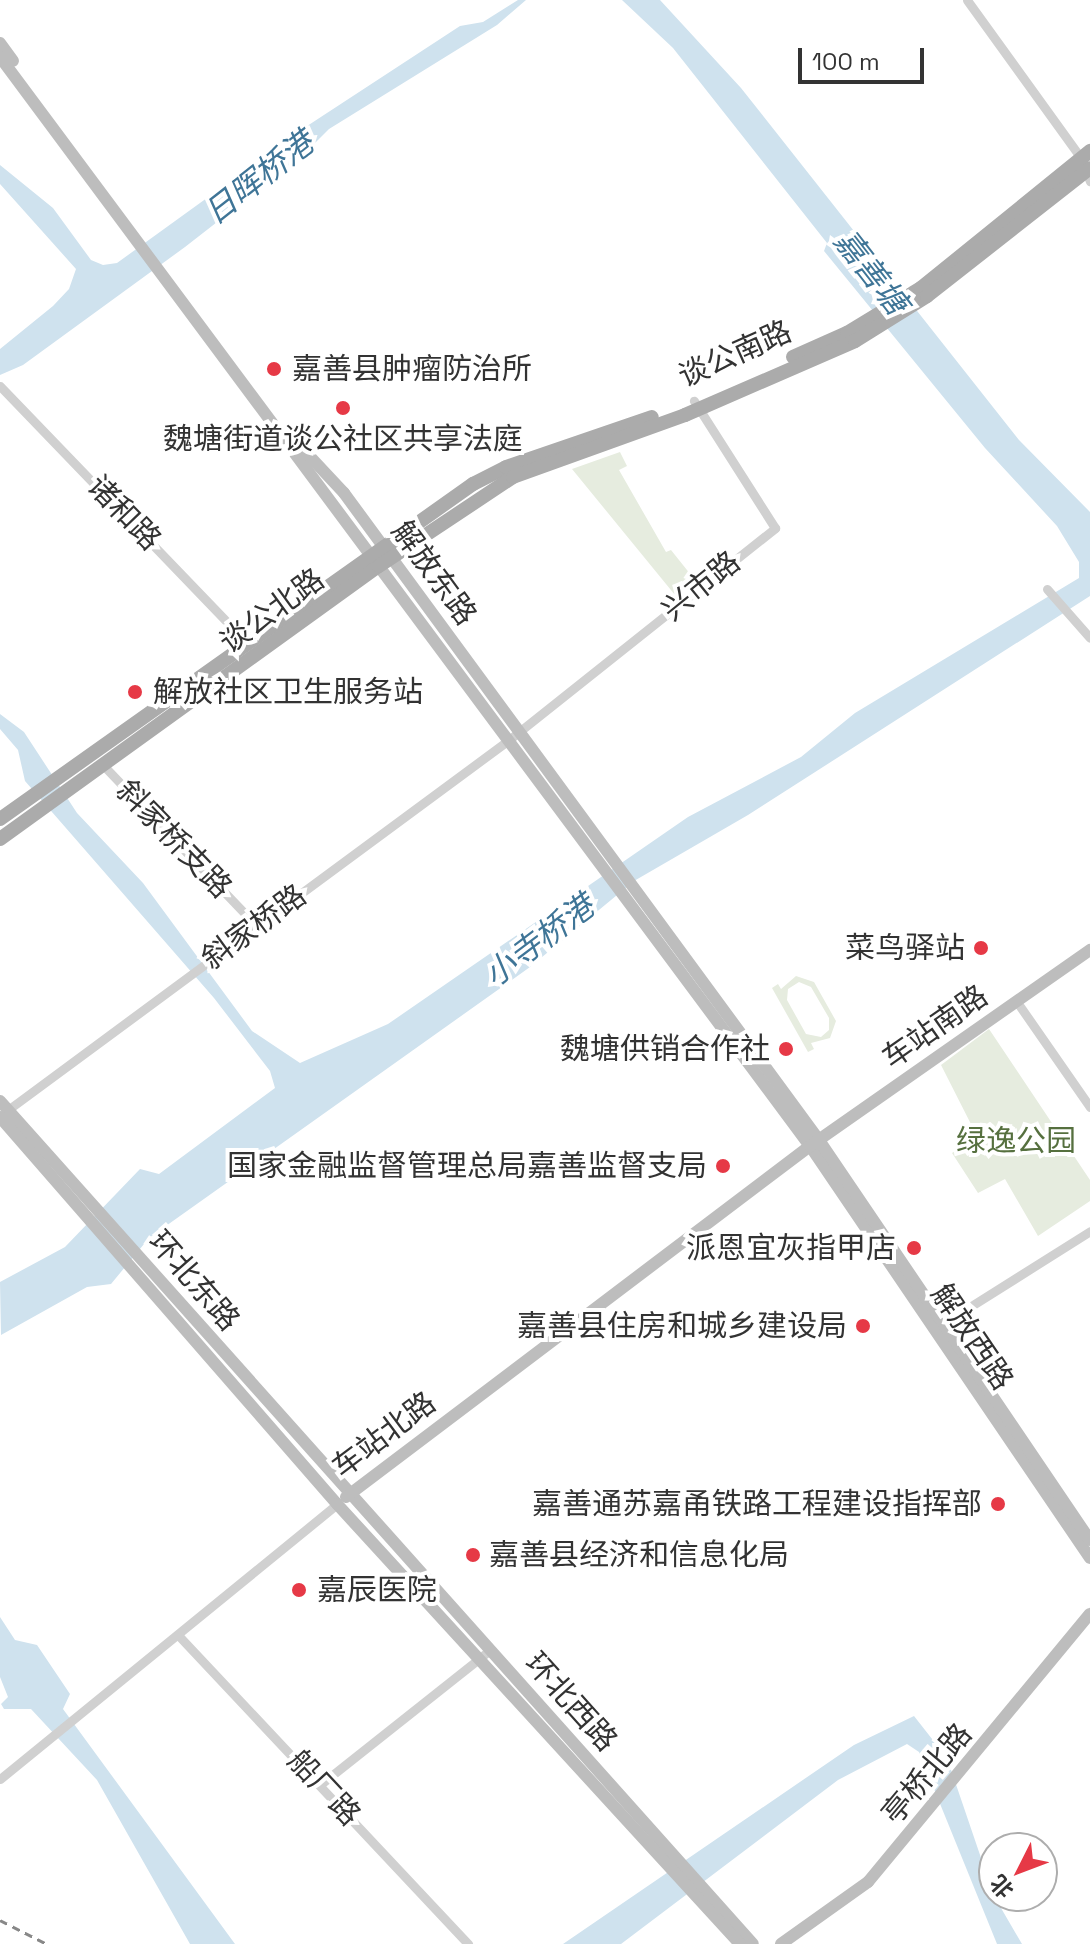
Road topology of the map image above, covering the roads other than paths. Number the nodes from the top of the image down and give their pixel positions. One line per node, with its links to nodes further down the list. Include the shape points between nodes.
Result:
1 (967, 0): 4 (street)
2 (0, 43): 5 (street, 解放东路)
3 (0, 57): 5 (street, 解放东路)
4 (1087, 166): 7 (main road, 谈公南路, via 924,292 851,337)
5 (130, 229): 8 (street, 解放东路)
6 (0, 386): 11 (street, 诸和路)
7 (696, 405): 8 (main road, 谈公南路, via 506,467); 12 (street, 兴市路, via 775,528)
8 (381, 556): 11 (main road, 谈公北路); 12 (street, 解放东路); 14 (main road, 谈公北路)
9 (1047, 589): 10 (street)
10 (1090, 638)
11 (246, 642): 13 (main road, 谈公北路)
12 (514, 736): 17 (street, 斜家桥路); 22 (street, 解放东路)
13 (94, 752): 14 (street, 斜家桥支路); 15 (main road, 谈公北路)
14 (103, 765): 16 (main road, 谈公北路); 17 (street, 斜家桥支路)
15 (0, 819)
16 (0, 839)
17 (256, 925): 21 (street, 斜家桥路)
18 (1090, 950): 19 (street, 车站南路)
19 (1017, 1002): 20 (street); 22 (street, 车站南路)
20 (1090, 1107)
21 (2, 1111): 24 (street, 环北东路)
22 (814, 1143): 25 (street, 解放西路); 26 (street, 车站北路)
23 (1090, 1231): 25 (street)
24 (146, 1276): 26 (street, 环北东路); 27 (street, 环北东路)
25 (940, 1326): 28 (street, 解放西路); 29 (street, 解放西路)
26 (349, 1494): 27 (street, 车站北路); 32 (street, 环北西路)
27 (337, 1504): 31 (street, 车站北路); 32 (street, 环北西路)
28 (1090, 1540)
29 (1090, 1558)
30 (1090, 1614): 39 (street, 亭桥北路, via 964,1773 868,1882)
31 (178, 1635): 33 (street, 车站北路); 34 (street, 船厂路)
32 (485, 1654): 34 (street); 35 (street, 环北西路)
33 (0, 1779)
34 (321, 1784): 36 (street, 船厂路)
35 (706, 1900): 37 (street, 环北西路); 38 (street, 环北西路)
36 (468, 1944)
37 (740, 1944)
38 (753, 1944)
39 (781, 1944)

